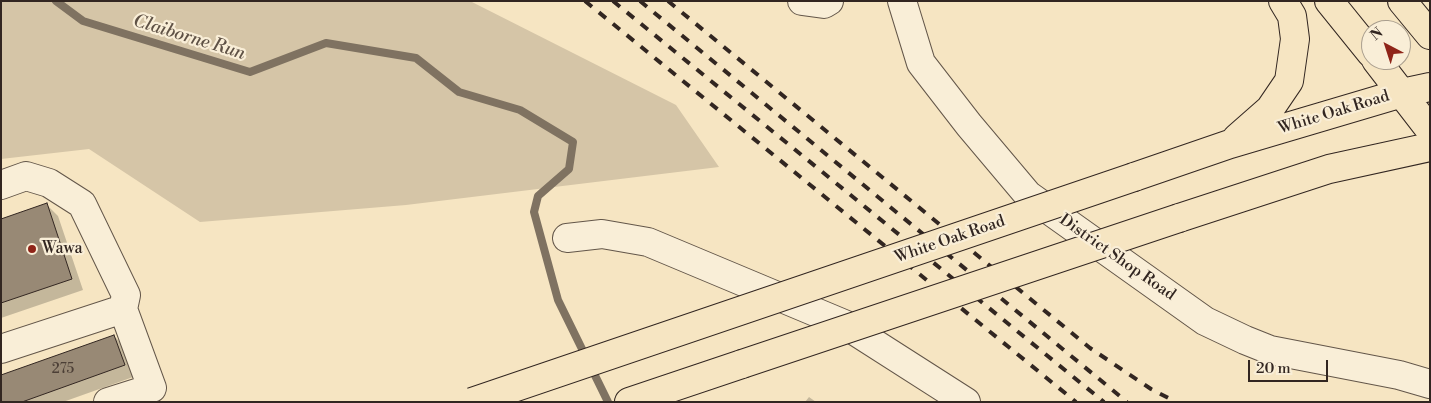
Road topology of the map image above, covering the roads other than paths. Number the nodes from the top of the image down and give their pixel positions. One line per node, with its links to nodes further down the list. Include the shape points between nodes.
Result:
1 (802, 1): 2 (lane, via 824,4)
2 (830, 1)
3 (902, 1): 19 (lane, District Shop Road, via 921,63 1028,195 1205,321 1270,350)
4 (1283, 1): 13 (main road, via 1292,16 1295,39 1289,81 1270,109)
5 (1329, 1): 8 (main road)
6 (1402, 1): 7 (main road)
7 (1430, 34)
8 (1361, 41)
9 (1384, 70): 11 (main road)
10 (1430, 87): 11 (main road, White Oak Road)
11 (1402, 93): 12 (main road); 13 (main road, White Oak Road)
12 (1430, 130)
13 (1230, 144): 21 (main road, White Oak Road, bridge)
14 (1430, 146): 22 (main road, bridge, via 1329,169)
15 (1, 185): 17 (lane, via 26,176 49,183 82,204 126,295)
16 (568, 238): 23 (lane, via 602,234 648,242 844,324)
17 (123, 308): 18 (lane); 20 (lane, via 152,388)
18 (1, 349)
19 (1430, 384)
20 (108, 402)
21 (472, 402)
22 (629, 402)
23 (966, 402)

